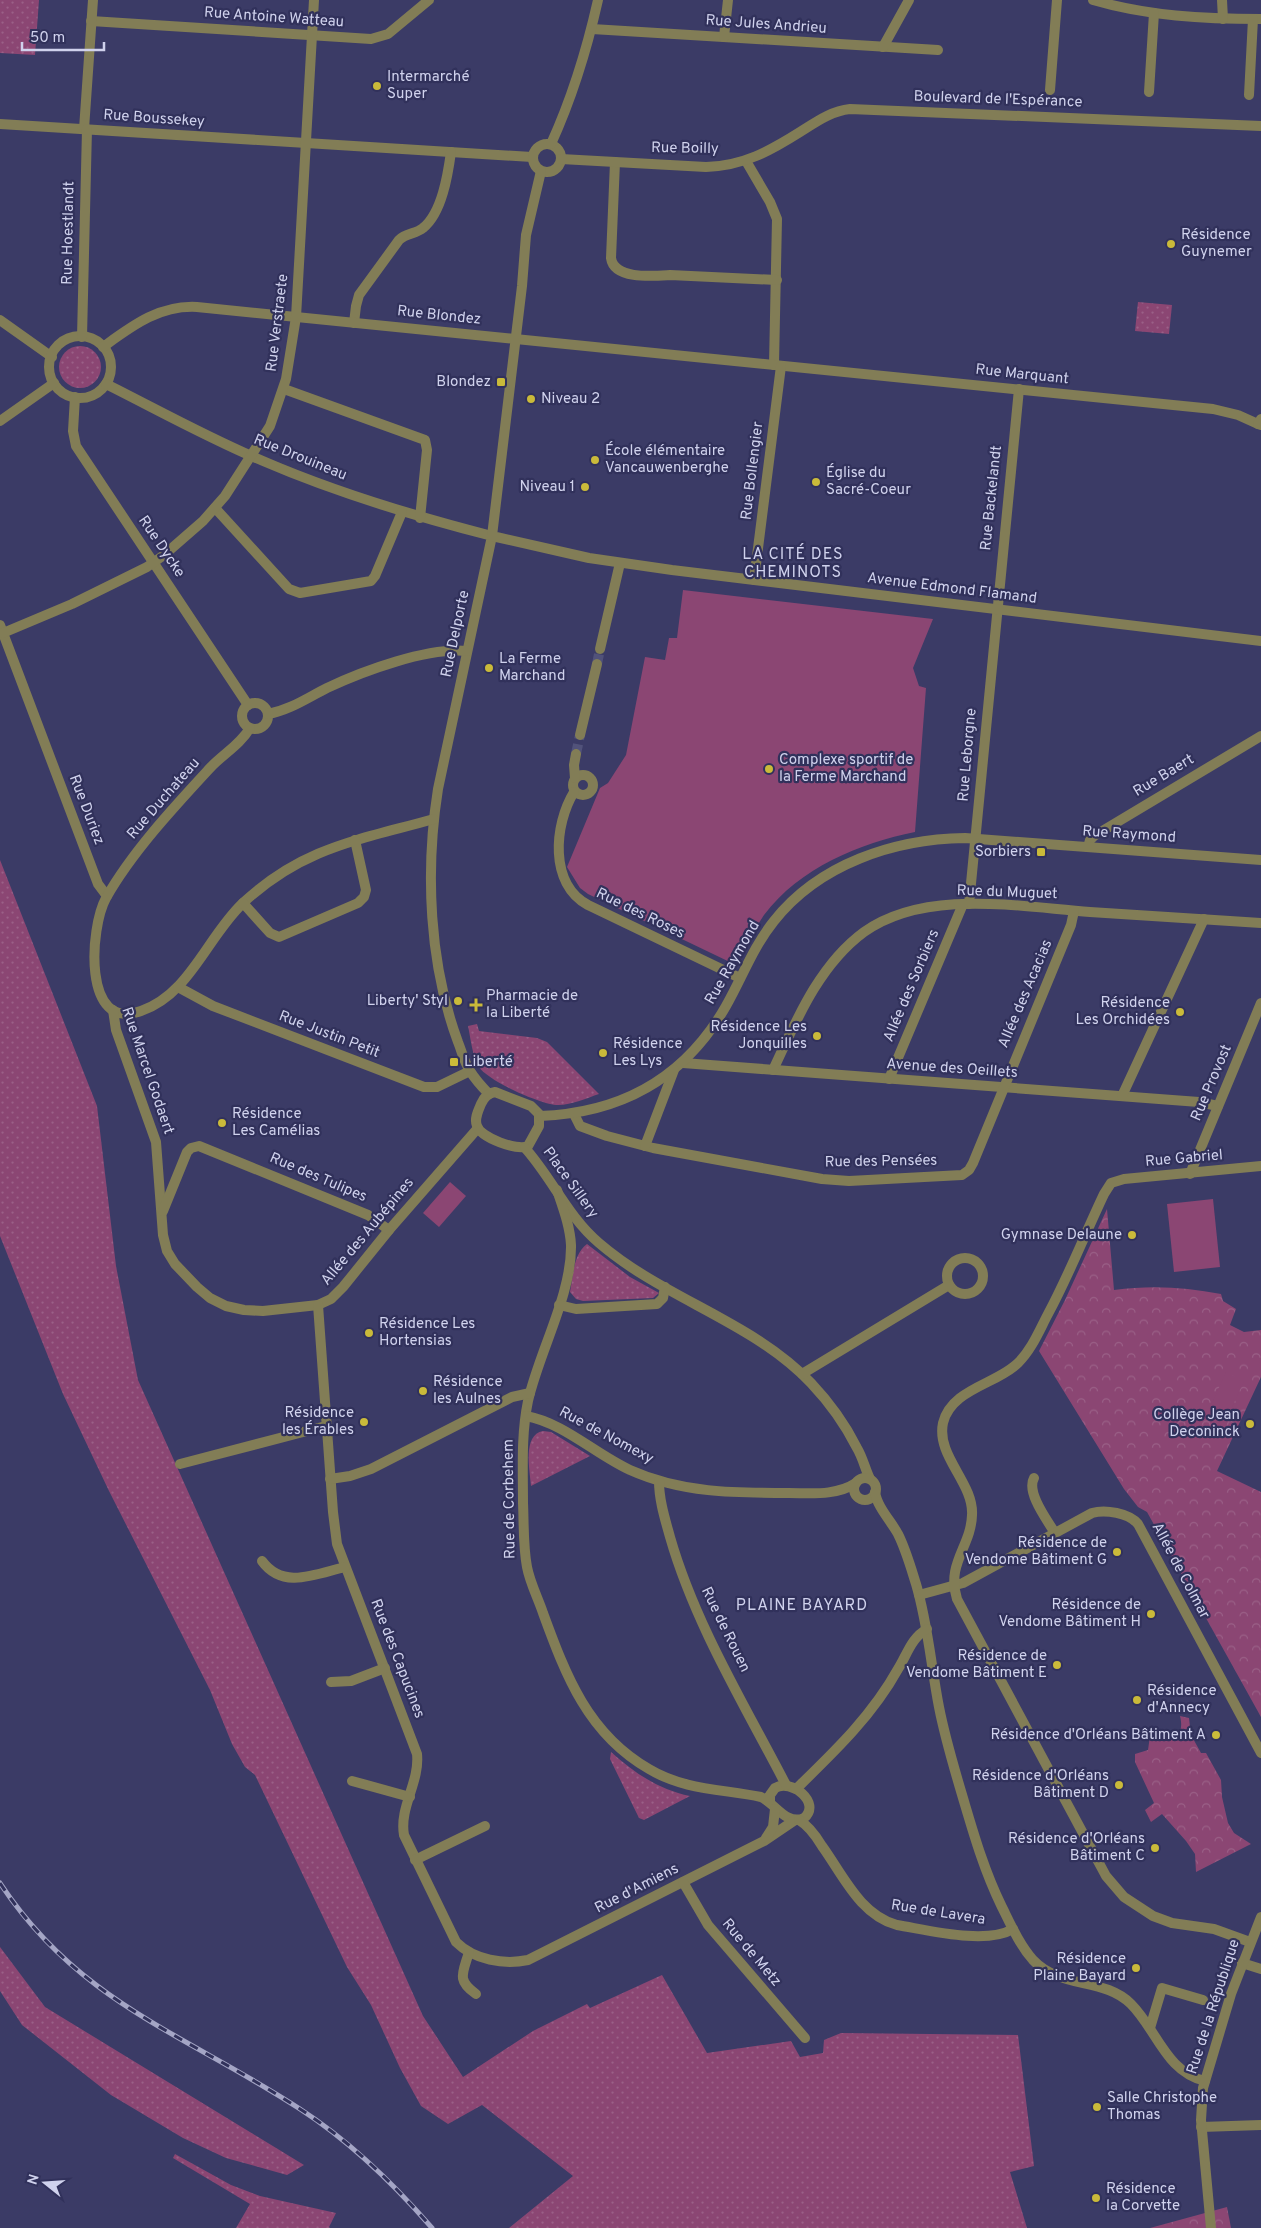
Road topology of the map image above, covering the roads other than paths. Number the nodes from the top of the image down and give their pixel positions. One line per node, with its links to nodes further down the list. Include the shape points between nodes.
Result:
1 (93, 0): 13 (street)
2 (314, 0): 15 (street, Rue Verstraete)
3 (429, 0): 15 (street, Rue Antoine Watteau, via 394,30 379,38)
4 (598, 0): 14 (street)
5 (728, 0): 16 (street)
6 (909, 0): 17 (street)
7 (1057, 0): 19 (street)
8 (1092, 0): 10 (street)
9 (1222, 0): 11 (street)
10 (1154, 13): 11 (street); 20 (street)
11 (1223, 19): 12 (street)
12 (1257, 19): 21 (street)
13 (92, 21): 15 (street, Rue Antoine Watteau); 24 (street)
14 (592, 29): 16 (street, Rue Jules Andrieu); 26 (street, via 571,96)
15 (312, 36): 25 (street, Rue Verstraete)
16 (724, 37): 17 (street, Rue Jules Andrieu)
17 (883, 47): 18 (street, Rue Jules Andrieu)
18 (938, 50)
19 (1050, 90)
20 (1148, 92)
21 (1249, 95)
22 (0, 124): 24 (street, Rue Boussekey)
23 (1261, 126): 30 (street, Boulevard de l'Espérance, via 850,109 828,115 771,150)
24 (85, 129): 25 (street, Rue Boussekey); 37 (street, Rue Hoestlandt)
25 (306, 143): 27 (street); 34 (street, Rue Verstraete)
26 (551, 144): 28 (street, via 537,147); 29 (street, via 559,150)
27 (451, 152): 28 (street); 36 (street, via 444,193 437,207 423,228 400,238 356,303)
28 (532, 157): 32 (street)
29 (561, 159): 31 (street, Rue Boilly); 32 (street, via 554,170)
30 (746, 161): 31 (street, Rue Boilly, via 706,167); 33 (street, via 777,219)
31 (615, 162): 33 (street, via 611,258 616,270 656,276)
32 (540, 171): 38 (street, Rue Delporte, via 526,235)
33 (777, 280): 41 (street)
34 (296, 318): 36 (street, Rue Blondez); 39 (street, Rue Blondez, via 197,307 179,308 148,317); 44 (street, Rue Verstraete)
35 (0, 320): 40 (street)
36 (354, 323): 38 (street, Rue Blondez)
37 (82, 337): 39 (street); 40 (street, via 64,342)
38 (515, 339): 41 (street, Rue Blondez); 53 (street, Rue Delporte)
39 (103, 347): 43 (street, via 111,365)
40 (52, 357): 42 (street, via 50,370)
41 (778, 365): 45 (street, Rue Marquant); 56 (street, Rue Bollengier)
42 (54, 383): 46 (street, via 62,392); 47 (street)
43 (106, 384): 46 (street, via 93,395); 49 (street, Rue Drouineau)
44 (284, 388): 49 (street, Rue Verstraete, via 273,419); 52 (street, via 425,440 427,450)
45 (1019, 389): 48 (street, Rue Marquant, via 1213,409); 57 (street, Rue Backelandt)
46 (75, 397): 54 (street, Rue Dycke, via 73,431 76,446)
47 (0, 421)
48 (1260, 423)
49 (252, 456): 50 (street, Rue Verstraete); 51 (street, Rue Drouineau, via 319,484)
50 (215, 508): 51 (street, via 289,589 300,593 371,581); 54 (street, Rue Verstraete)
51 (402, 512): 52 (street, Rue Drouineau)
52 (420, 518): 53 (street, Rue Drouineau)
53 (492, 536): 55 (street, Avenue Edmond Flamand); 61 (street, Rue Delporte)
54 (153, 563): 58 (street, Rue Verstraete, via 63,608); 63 (street, Rue Dycke)
55 (620, 563): 56 (street, Avenue Edmond Flamand); 60 (street)
56 (754, 580): 57 (street, Avenue Edmond Flamand)
57 (996, 609): 59 (street, Avenue Edmond Flamand); 72 (street, Rue Leborgne)
58 (1, 629): 76 (street, Rue Duriez, via 98,884)
59 (1261, 641)
60 (600, 649)
61 (468, 651): 64 (street, via 448,651 380,667 328,688 290,709); 71 (street, Rue Delporte)
62 (597, 664): 66 (street)
63 (248, 705): 64 (street, via 262,705); 65 (street, via 242,718)
64 (268, 714): 65 (street, via 263,726)
65 (250, 728): 76 (street, Rue Duchateau, via 243,739 180,801)
66 (580, 736)
67 (1261, 736): 74 (street, Rue Baert, via 1094,836)
68 (576, 754): 69 (street, Rue des Roses)
69 (575, 778): 70 (street, Rue des Roses); 70 (street, via 587,776 593,786 586,795)
70 (574, 792): 82 (street, Rue des Roses, via 568,804 558,853 563,876 575,897)
71 (434, 819): 73 (street); 89 (street, Rue Delporte, via 432,884 436,950 451,1022)
72 (975, 838): 74 (street, Rue Raymond); 78 (street, Rue Leborgne); 82 (street, Rue Raymond, via 935,839 888,848 830,873 801,893 780,914)
73 (355, 840): 77 (street, via 326,848 296,864); 77 (street, via 366,890 358,903 279,937 270,933)
74 (1088, 847): 75 (street, Rue Raymond)
75 (1261, 860)
76 (108, 896): 85 (street, Rue Marcel Godaert, via 101,912 94,962 95,977 103,998)
77 (243, 903): 83 (street, via 218,930)
78 (966, 904): 79 (street, Rue du Muguet); 88 (street, Rue du Muguet, via 903,914 878,924 853,941 819,983); 90 (street, Allée des Sorbiers)
79 (1074, 911): 80 (street, Rue du Muguet); 91 (street, Allée des Acacias, via 1071,926)
80 (1204, 919): 81 (street, Rue du Muguet); 93 (street)
81 (1261, 924)
82 (740, 978): 86 (street, Rue Raymond, via 714,1025)
83 (178, 987): 85 (street, via 158,1003 139,1012 126,1014); 89 (street, Rue Justin Petit, via 213,1006 424,1087 438,1087)
84 (1261, 1003): 94 (street, Rue Provost)
85 (113, 1010): 103 (street, Rue Marcel Godaert, via 116,1030 156,1142)
86 (683, 1063): 87 (street, Rue Raymond); 88 (street, Avenue des Oeillets)
87 (674, 1070): 95 (street, Rue Raymond, via 631,1096); 98 (street)
88 (773, 1070): 90 (street, Avenue des Oeillets)
89 (470, 1071): 92 (street, Rue Delporte)
90 (889, 1079): 91 (street, Avenue des Oeillets)
91 (1004, 1087): 93 (street, Avenue des Oeillets); 98 (street, Rue des Pensées, via 972,1166 959,1176 829,1180)
92 (489, 1094): 96 (street, via 500,1093 531,1106); 97 (street, via 476,1117)
93 (1122, 1096): 94 (street, Avenue des Oeillets, via 1204,1102)
94 (1218, 1106): 101 (street, Rue Provost)
95 (574, 1114): 96 (street, Rue Raymond); 98 (street, Rue des Pensées, via 577,1123 583,1127)
96 (540, 1116): 99 (street, via 533,1140)
97 (478, 1128): 99 (street, via 486,1136 512,1147); 104 (street, Allée des Aubépines)
98 (645, 1146)
99 (525, 1148): 102 (street, Place Sillery)
100 (1261, 1166): 101 (street, Rue Gabriel)
101 (1190, 1174): 126 (street, Rue Gabriel, via 1124,1179 1111,1183 1029,1350 1013,1367 956,1401 945,1417 942,1430 945,1444 972,1511 970,1528 955,1566)
102 (557, 1190): 107 (street, Place Sillery, via 574,1218 598,1243); 108 (street, Rue de Corbehem, via 571,1244 569,1268)
103 (162, 1214): 104 (street, Rue des Tulipes, via 187,1152 196,1146 368,1215); 105 (street, Rue Marcel Godaert)
104 (389, 1230): 109 (street, Allée des Aubépines, via 343,1288)
105 (165, 1246): 109 (street, Allée des Aubépines, via 172,1261 197,1287 226,1306 263,1311)
106 (949, 1285): 110 (street)
107 (665, 1287): 108 (street, via 662,1301 655,1304 576,1309); 110 (street, Place Sillery, via 750,1336)
108 (559, 1305): 111 (street, Rue de Corbehem)
109 (318, 1306): 113 (street, Rue des Capucines)
110 (802, 1374): 117 (street, Place Sillery, via 846,1429)
111 (530, 1393): 112 (street, Rue de Corbehem); 116 (street, via 512,1397 364,1471)
112 (526, 1416): 118 (street, Rue de Nomexy, via 548,1422 622,1466); 136 (street, Rue de Corbehem, via 522,1462 524,1542 528,1568 547,1625 587,1712 620,1750 665,1777 696,1788 758,1797)
113 (326, 1426): 114 (street); 116 (street, Rue des Capucines)
114 (180, 1464)
115 (1034, 1478): 123 (street, via 1032,1493)
116 (330, 1479): 125 (street, Rue des Capucines, via 335,1528)
117 (870, 1479): 119 (street, via 862,1478); 121 (street, via 875,1484)
118 (660, 1481): 120 (street, Rue de Nomexy, via 720,1493); 133 (street, Rue de Rouen, via 666,1520 690,1594)
119 (856, 1483): 120 (street, Rue de Nomexy, via 843,1490); 122 (street, via 855,1493)
120 (820, 1492): 122 (street, Rue de Nomexy)
121 (875, 1492): 122 (street, via 868,1499); 127 (street, via 902,1543)
122 (862, 1499)
123 (1055, 1533): 126 (street, Allée de Colmar); 131 (street, Allée de Colmar, via 1099,1511 1133,1519)
124 (262, 1561): 125 (street, via 270,1572 288,1579)
125 (345, 1568): 129 (street, Rue des Capucines)
126 (954, 1587): 127 (street, Allée de Colmar); 144 (street, via 960,1607 1114,1887 1135,1906 1160,1919 1214,1929)
127 (919, 1595): 128 (street)
128 (926, 1630): 134 (street, via 915,1638 893,1679 862,1722); 143 (street, via 944,1729 971,1827 988,1877)
129 (385, 1668): 130 (street, via 351,1681); 135 (street, Rue des Capucines, via 417,1754 417,1774)
130 (331, 1682)
131 (1261, 1754)
132 (352, 1780): 135 (street)
133 (786, 1785): 134 (street); 136 (street, via 779,1785 773,1790)
134 (796, 1789): 137 (street, via 810,1805 808,1815)
135 (410, 1798): 140 (street, Rue des Capucines, via 403,1831)
136 (772, 1805): 137 (street); 139 (street, via 773,1826)
137 (797, 1820): 139 (street, Rue d'Amiens); 143 (street, Rue de Lavera, via 814,1834 868,1909 884,1920 897,1925 980,1937 999,1936)
138 (485, 1826): 140 (street)
139 (764, 1841): 141 (street, Rue d'Amiens)
140 (415, 1860): 145 (street, Rue des Capucines, via 453,1938)
141 (683, 1882): 146 (street, Rue d'Amiens); 152 (street, Rue de Metz, via 708,1925)
142 (1261, 1917): 144 (street, Rue de la République)
143 (1013, 1929): 151 (street, via 1044,1970 1065,1980 1115,1992 1129,2002)
144 (1250, 1942): 147 (street, Rue de la République)
145 (469, 1952): 146 (street, Rue des Capucines, via 495,1960); 149 (street, via 462,1979 465,1987)
146 (522, 1961)
147 (1242, 1963): 148 (street); 153 (street, Rue de la République)
148 (1261, 1969)
149 (476, 1994)
150 (1202, 2000): 151 (street, via 1162,1988)
151 (1150, 2028): 153 (street, via 1176,2067 1190,2077)
152 (805, 2038)
153 (1205, 2081): 155 (street, Rue de la République)
154 (1261, 2125): 155 (street)
155 (1201, 2127): 156 (street, Rue de la République)
156 (1211, 2228)

